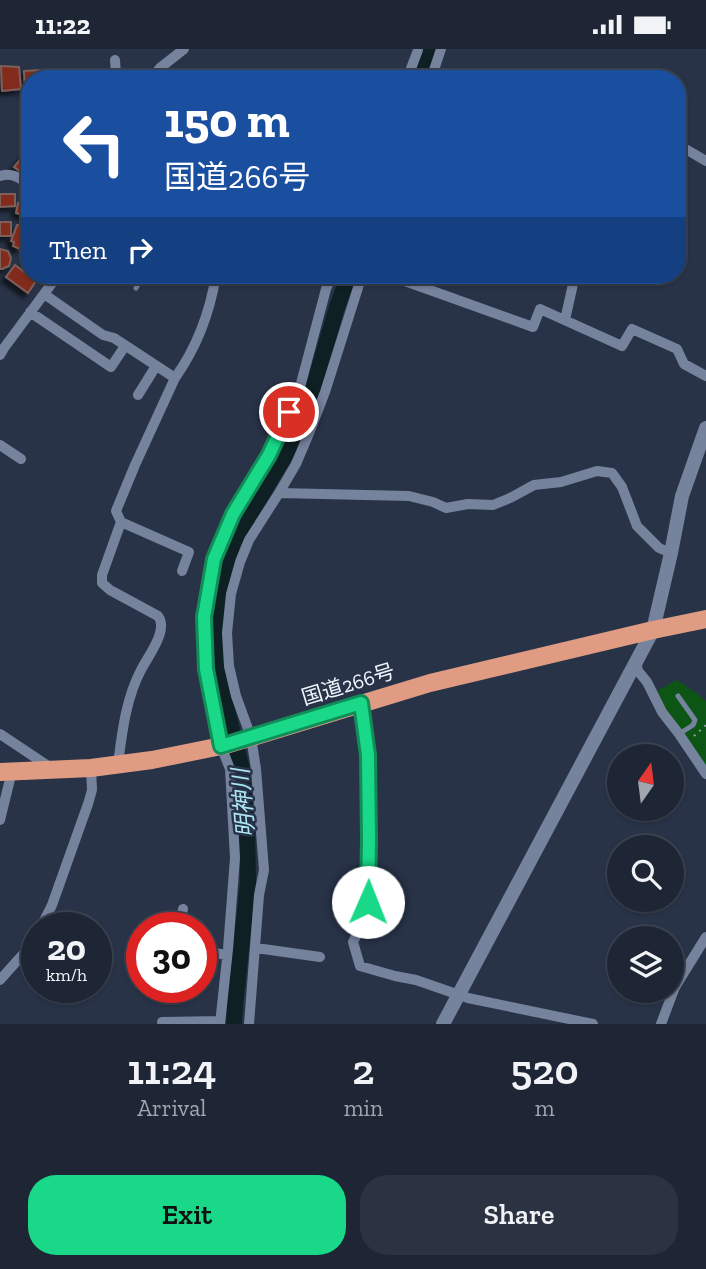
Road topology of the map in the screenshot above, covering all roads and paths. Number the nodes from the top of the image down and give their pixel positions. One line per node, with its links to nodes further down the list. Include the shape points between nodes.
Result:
1 (185, 49): 6 (street)
2 (441, 49): 3 (street)
3 (426, 55): 7 (street)
4 (115, 59): 5 (street)
5 (116, 70)
6 (158, 70)
7 (414, 70)
8 (686, 149): 9 (street)
9 (706, 161)
10 (0, 176): 11 (street)
11 (21, 179)
12 (51, 284): 20 (street)
13 (138, 284): 19 (lane)
14 (214, 284): 27 (street, via 201,332)
15 (328, 284): 46 (street, via 299,391 214,559 204,617 206,669)
16 (359, 284): 32 (street, via 325,392)
17 (413, 284): 22 (street, via 533,327 540,309)
18 (573, 284): 22 (street)
19 (136, 288)
20 (44, 294): 21 (street); 23 (street)
21 (30, 312): 23 (street, via 111,367); 24 (street)
22 (565, 320): 26 (street, via 622,346 632,328 677,349 684,364)
23 (125, 346): 25 (street)
24 (0, 355)
25 (156, 366): 27 (street); 28 (street)
26 (706, 376)
27 (175, 379): 33 (street, via 122,494 116,511)
28 (138, 395)
29 (706, 428): 34 (street, via 682,496)
30 (0, 445): 31 (street)
31 (21, 459)
32 (279, 493): 34 (street, via 409,496 446,508 493,505 534,485 597,471 612,473 637,526 659,548); 44 (street, via 249,540 231,594 229,666)
33 (121, 522): 35 (street, via 189,552); 47 (street, via 102,583 158,617 162,630 128,703)
34 (671, 553): 37 (street)
35 (182, 571)
36 (706, 619): 37 (highway, 国道266号)
37 (653, 631): 38 (street); 40 (highway, 国道266号)
38 (636, 659): 43 (street, via 654,699); 63 (street)
39 (678, 695): 43 (lane, via 695,720)
40 (361, 703): 44 (highway, 国道266号); 63 (street, via 368,755 369,840 365,918 353,942 360,966)
41 (706, 725): 45 (path)
42 (0, 734): 49 (street)
43 (679, 734): 51 (street)
44 (248, 738): 46 (highway, 国道266号); 57 (street, via 256,769 264,870)
45 (694, 739)
46 (223, 745): 47 (highway, 国道266号); 59 (street, via 230,769 235,858)
47 (118, 764): 48 (highway, 国道266号)
48 (92, 768): 49 (highway, 国道266号); 54 (street, via 88,804)
49 (53, 770): 50 (highway, 国道266号)
50 (6, 771): 52 (street)
51 (706, 774)
52 (0, 818)
53 (183, 909): 55 (street)
54 (48, 912)
55 (182, 912)
56 (706, 937): 69 (street, via 675,987)
57 (256, 948): 61 (street); 66 (street)
58 (217, 953): 59 (street)
59 (227, 955): 65 (street)
60 (21, 956): 62 (street)
61 (320, 957)
62 (0, 980)
63 (458, 996): 67 (street); 68 (street)
64 (162, 1022): 65 (street)
65 (220, 1022)
66 (249, 1024)
67 (443, 1024)
68 (593, 1024)
69 (661, 1024)

